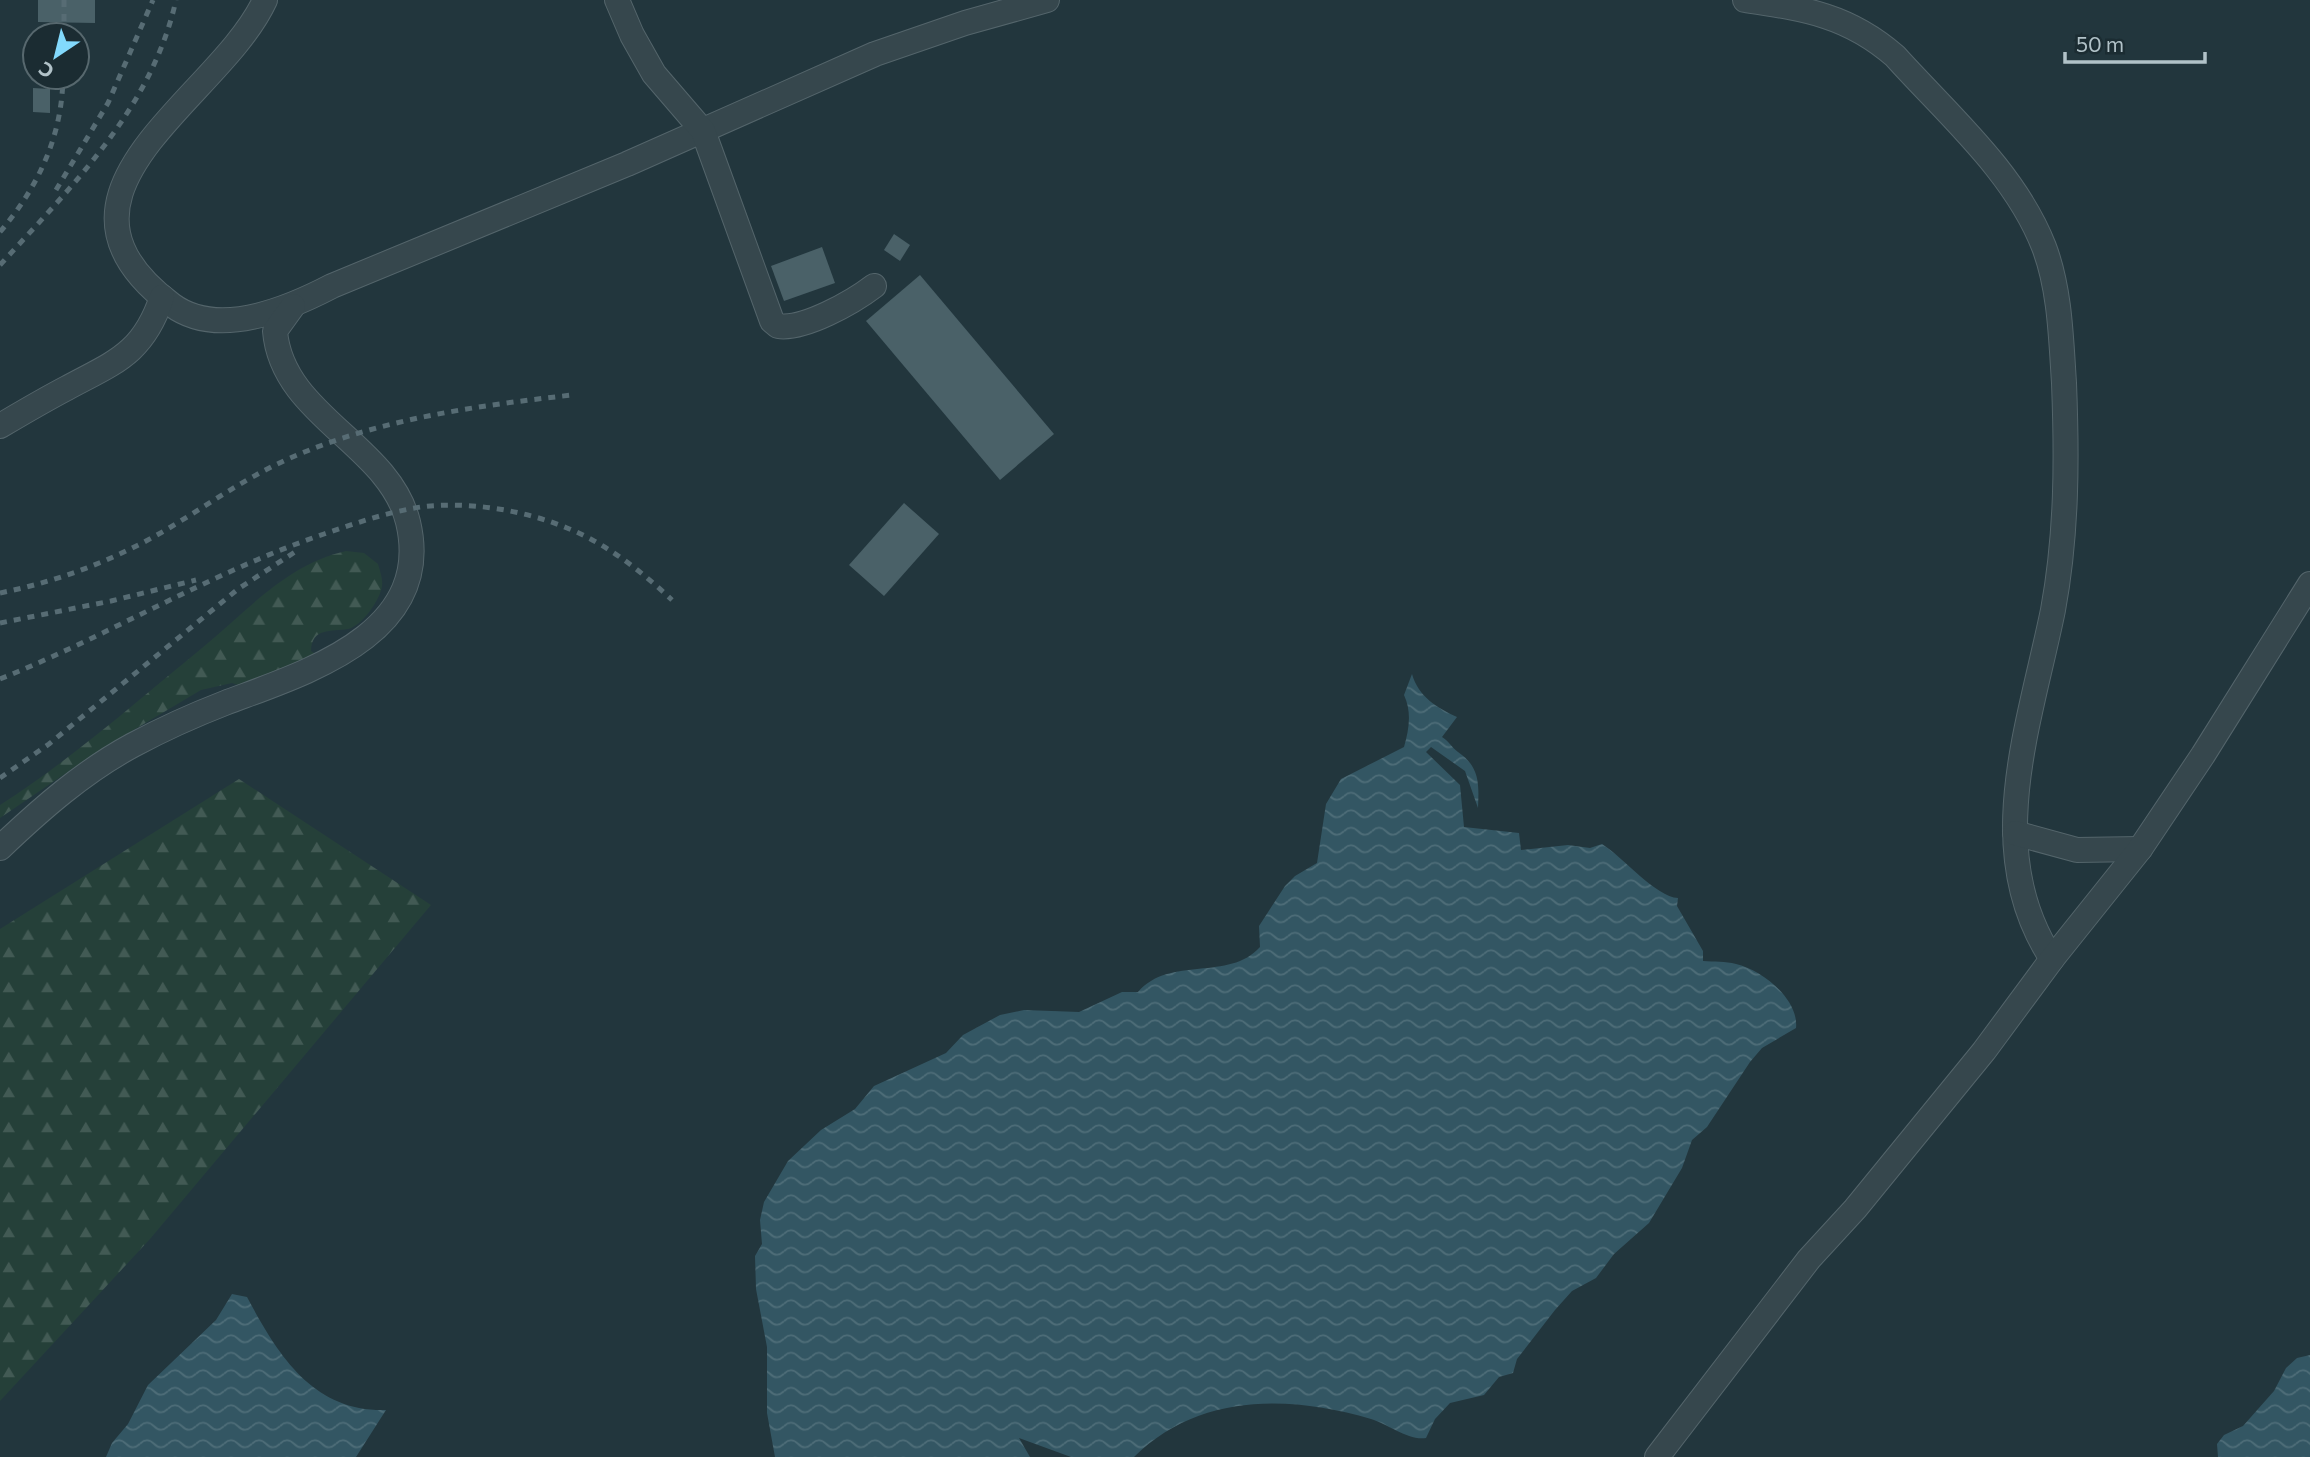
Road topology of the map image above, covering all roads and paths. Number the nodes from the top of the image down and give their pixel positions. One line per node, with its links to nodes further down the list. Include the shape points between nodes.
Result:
1 (265, 0): 7 (lane, via 224,61 146,144 120,189 116,207 121,243 131,264)
2 (618, 0): 5 (lane, via 654,74)
3 (1047, 0): 5 (lane, via 910,41)
4 (1745, 0): 11 (lane, via 1847,22 1895,56 2014,190 2052,273 2062,353 2067,492 2053,609 2022,746)
5 (703, 131): 6 (lane, via 772,321 789,326 848,305); 8 (lane)
6 (873, 286)
7 (162, 298): 8 (lane, via 179,310 219,321); 9 (lane, via 150,330 132,350 100,373)
8 (293, 306): 12 (lane, via 275,331 282,363 303,394 392,484 405,510 410,557 394,609 367,636 322,664 133,745 55,798)
9 (0, 426)
10 (2310, 584): 13 (lane)
11 (2015, 833): 13 (lane, via 2077,850); 14 (lane, via 2026,910)
12 (0, 848)
13 (2140, 849): 14 (lane)
14 (2052, 959): 15 (lane, via 1984,1051 1809,1259)
15 (1657, 1457)

